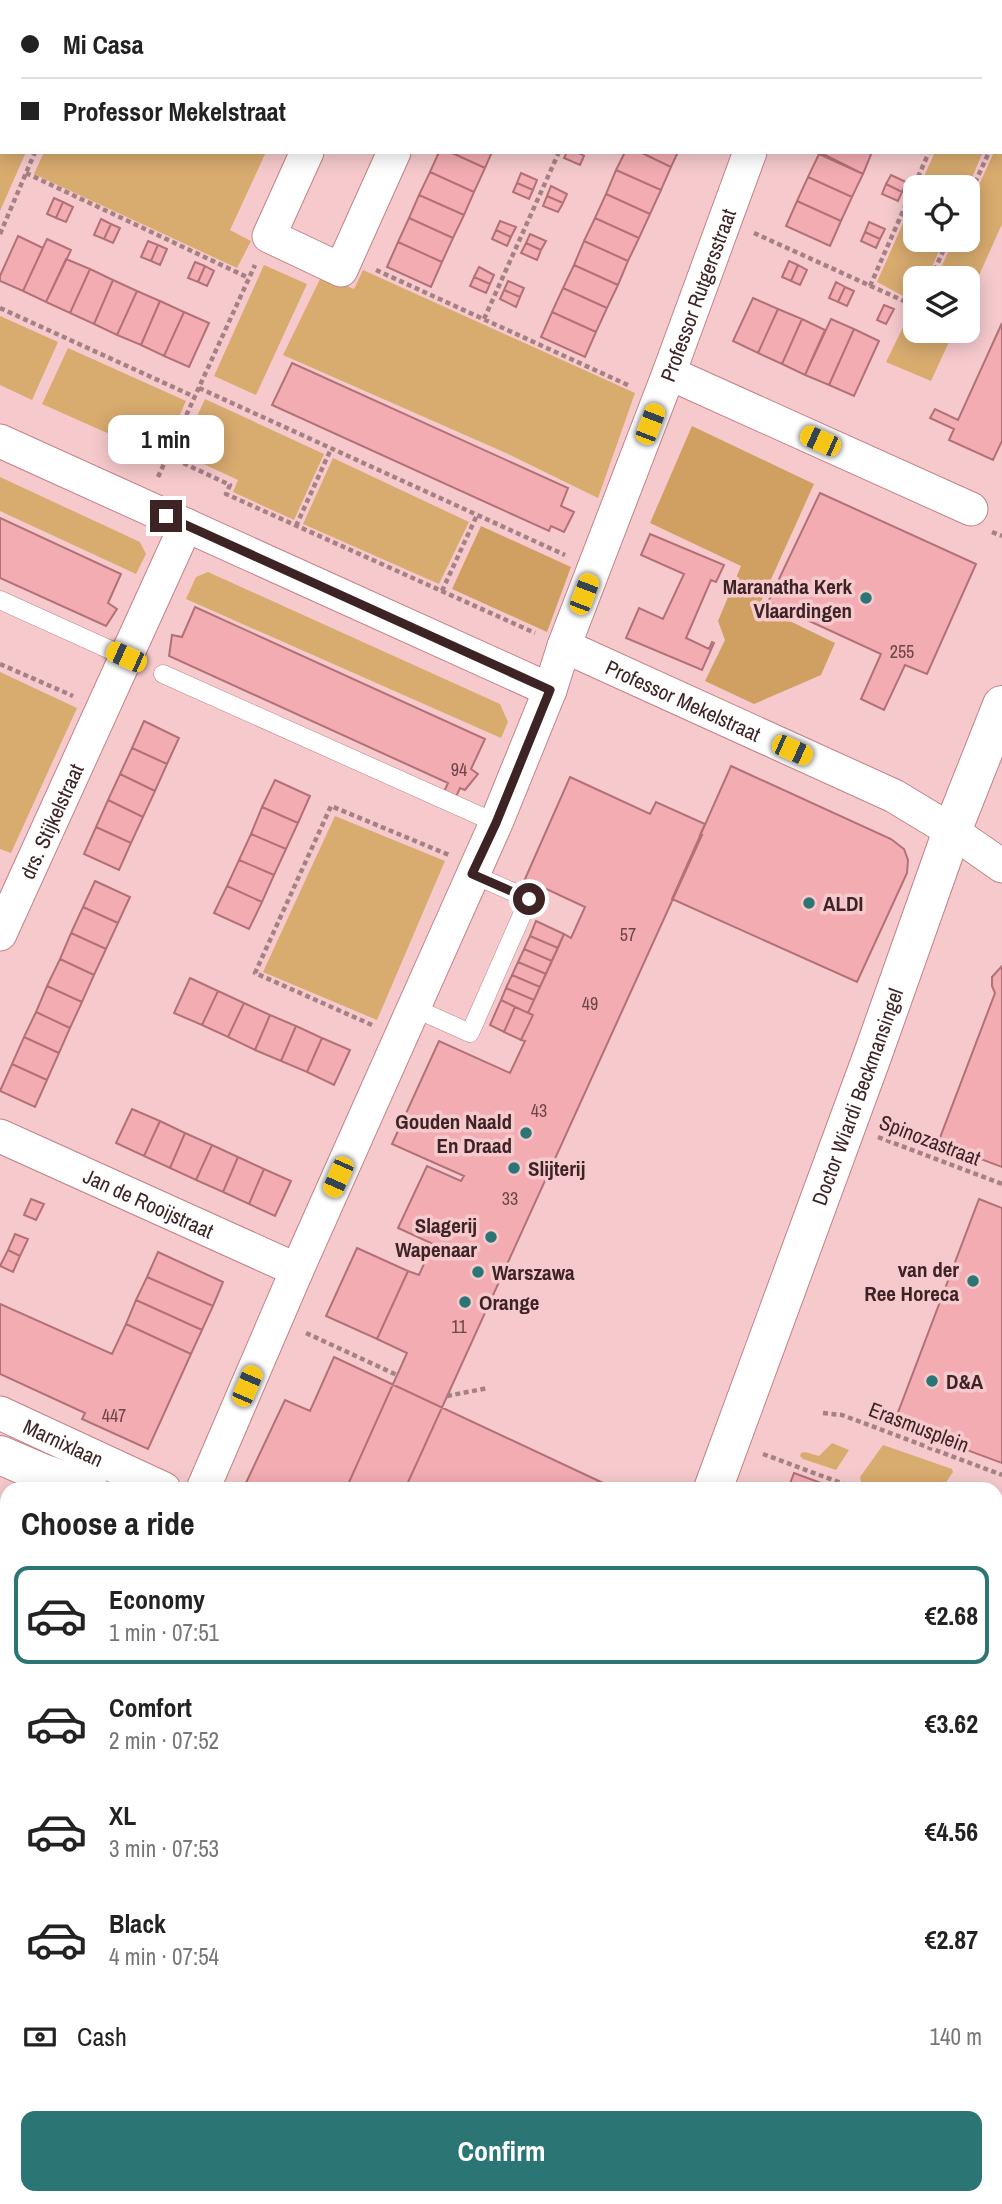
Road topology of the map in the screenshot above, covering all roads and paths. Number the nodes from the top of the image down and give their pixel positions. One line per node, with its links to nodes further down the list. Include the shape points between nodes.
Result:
1 (34, 154): 8 (path)
2 (306, 154): 12 (street)
3 (393, 154): 13 (street)
4 (558, 154): 18 (path)
5 (749, 154): 10 (street, Professor Rutgersstraat)
6 (928, 154): 15 (path)
7 (988, 154): 9 (path)
8 (26, 173): 11 (path); 14 (path)
9 (978, 175)
10 (726, 220): 15 (path); 19 (street, Professor Rutgersstraat)
11 (0, 234)
12 (269, 236): 13 (street, via 341,270); 14 (path)
13 (347, 257): 18 (path)
14 (249, 278): 20 (path)
15 (870, 286): 16 (path)
16 (903, 301)
17 (0, 308): 21 (path)
18 (484, 319): 19 (path)
19 (664, 386): 26 (street); 30 (street, Professor Rutgersstraat)
20 (199, 388): 21 (path); 23 (path)
21 (195, 397): 24 (path)
22 (0, 441): 25 (street)
23 (331, 449): 27 (path); 29 (path)
24 (168, 456): 25 (path); 29 (path, via 230,485 226,494)
25 (145, 507): 28 (street)
26 (971, 509)
27 (477, 515): 30 (path); 31 (path)
28 (186, 525): 34 (street, drs. Stijkelstraat); 37 (street)
29 (296, 526): 31 (path)
30 (594, 568): 33 (street, Professor Rutgersstraat)
31 (442, 591): 33 (path)
32 (0, 600): 34 (lane)
33 (565, 646): 37 (street, Professor Rutgersstraat); 41 (street, Professor Mekelstraat, via 894,796)
34 (126, 657): 39 (street, drs. Stijkelstraat)
35 (0, 664): 39 (path)
36 (163, 674): 40 (lane)
37 (550, 690): 40 (street, Professor Rutgersstraat)
38 (1002, 705): 41 (street, Doctor Wiardi Beckmansingel)
39 (103, 709): 44 (street, drs. Stijkelstraat)
40 (496, 823): 43 (street, Professor Rutgersstraat)
41 (952, 831): 42 (street, Professor Mekelstraat); 46 (street, Doctor Wiardi Beckmansingel)
42 (1002, 866)
43 (474, 870): 45 (street, Professor Rutgersstraat); 45 (lane, via 529,899 508,948 470,1033); 45 (path, via 331,806 255,973)
44 (0, 934)
45 (407, 1023): 49 (street, Professor Rutgersstraat)
46 (847, 1125): 48 (path, Spinozastraat); 56 (street, Doctor Wiardi Beckmansingel)
47 (0, 1136): 49 (street, Jan de Rooijstraat)
48 (1002, 1184)
49 (297, 1270): 50 (street, Professor Rutgersstraat)
50 (276, 1320): 51 (path); 61 (street, Professor Rutgersstraat)
51 (397, 1375)
52 (488, 1388): 53 (path)
53 (447, 1396)
54 (0, 1413): 60 (street, Marnixlaan)
55 (823, 1413): 58 (path, Erasmusplein, via 842,1415)
56 (731, 1441): 62 (street, Doctor Wiardi Beckmansingel); 63 (path)
57 (0, 1455): 59 (street, Marnixlaan)
58 (1002, 1475)
59 (57, 1481)
60 (149, 1482)
61 (206, 1482)
62 (716, 1482)
63 (839, 1482)

